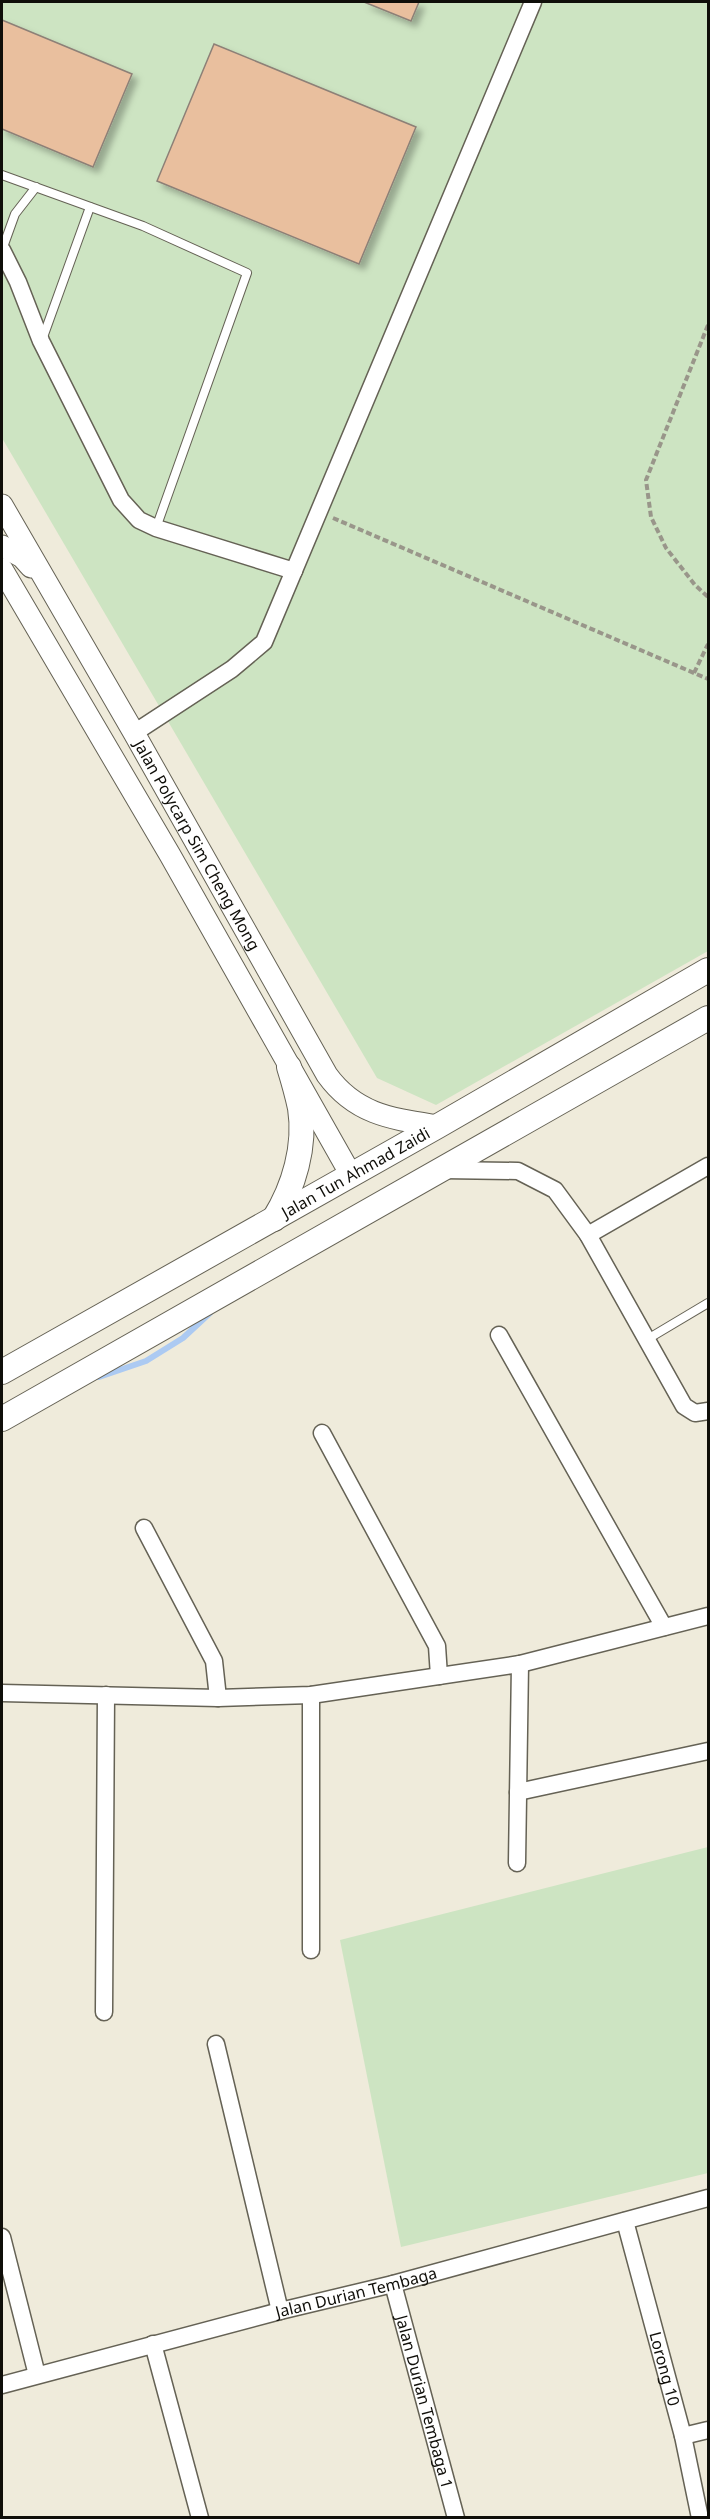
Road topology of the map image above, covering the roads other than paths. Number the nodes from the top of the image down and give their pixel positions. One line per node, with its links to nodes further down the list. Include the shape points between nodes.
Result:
1 (533, 2): 11 (street)
2 (2, 175): 3 (lane)
3 (36, 187): 4 (lane); 5 (lane, via 15,214)
4 (90, 207): 6 (lane); 8 (lane, via 144,226 248,273)
5 (2, 250): 6 (street)
6 (42, 341): 8 (street, via 121,500 139,520)
7 (2, 505): 12 (street, Jalan Polycarp Sim Cheng Mong)
8 (156, 528): 11 (street)
9 (2, 546): 12 (street, via 22,557)
10 (2, 568): 14 (street, Jalan Polycarp Sim Cheng Mong)
11 (294, 570): 13 (street, via 264,642 232,669)
12 (55, 598): 13 (street, Jalan Polycarp Sim Cheng Mong)
13 (134, 733): 14 (street, via 141,776); 18 (street, Jalan Polycarp Sim Cheng Mong, via 336,1087 385,1118)
14 (170, 855): 17 (street, Jalan Polycarp Sim Cheng Mong)
15 (708, 970): 18 (main road, Jalan Tun Ahmad Zaidi)
16 (708, 1018): 20 (main road)
17 (289, 1067): 21 (street, Jalan Polycarp Sim Cheng Mong); 22 (main road, via 300,1109 300,1148 294,1179)
18 (438, 1126): 21 (main road, Jalan Tun Ahmad Zaidi)
19 (708, 1166): 23 (street)
20 (441, 1170): 23 (street, via 518,1171 555,1190); 29 (main road)
21 (351, 1175): 22 (main road, Jalan Tun Ahmad Zaidi)
22 (274, 1219): 27 (main road, Jalan Tun Ahmad Zaidi)
23 (588, 1235): 26 (street)
24 (708, 1303): 26 (lane)
25 (499, 1335): 33 (street)
26 (646, 1340): 28 (street, via 684,1406 695,1413)
27 (2, 1372)
28 (708, 1411)
29 (2, 1419)
30 (322, 1432): 35 (street, via 437,1646)
31 (144, 1528): 39 (street, via 214,1661)
32 (708, 1616): 33 (street)
33 (664, 1627): 34 (street)
34 (520, 1664): 35 (street); 41 (street)
35 (439, 1676): 38 (street)
36 (2, 1693): 37 (street)
37 (106, 1695): 39 (street); 44 (street)
38 (311, 1695): 39 (street); 43 (street)
39 (218, 1698)
40 (708, 1751): 41 (street)
41 (518, 1792): 42 (street)
42 (517, 1863)
43 (311, 1950)
44 (104, 2012)
45 (216, 2044): 50 (street)
46 (708, 2198): 47 (street, Jalan Durian Tembaga)
47 (625, 2221): 49 (street, Jalan Durian Tembaga); 55 (street, Lorong 10)
48 (2, 2236): 52 (street)
49 (393, 2284): 50 (street, Jalan Durian Tembaga); 57 (street, Jalan Durian Tembaga 1)
50 (280, 2311): 51 (street, Jalan Durian Tembaga)
51 (153, 2344): 52 (street, Jalan Durian Tembaga); 56 (street)
52 (38, 2375): 53 (street, Jalan Durian Tembaga)
53 (2, 2385)
54 (708, 2430): 55 (street)
55 (682, 2436): 58 (street, Lorong 10)
56 (200, 2517)
57 (456, 2517)
58 (700, 2517)

